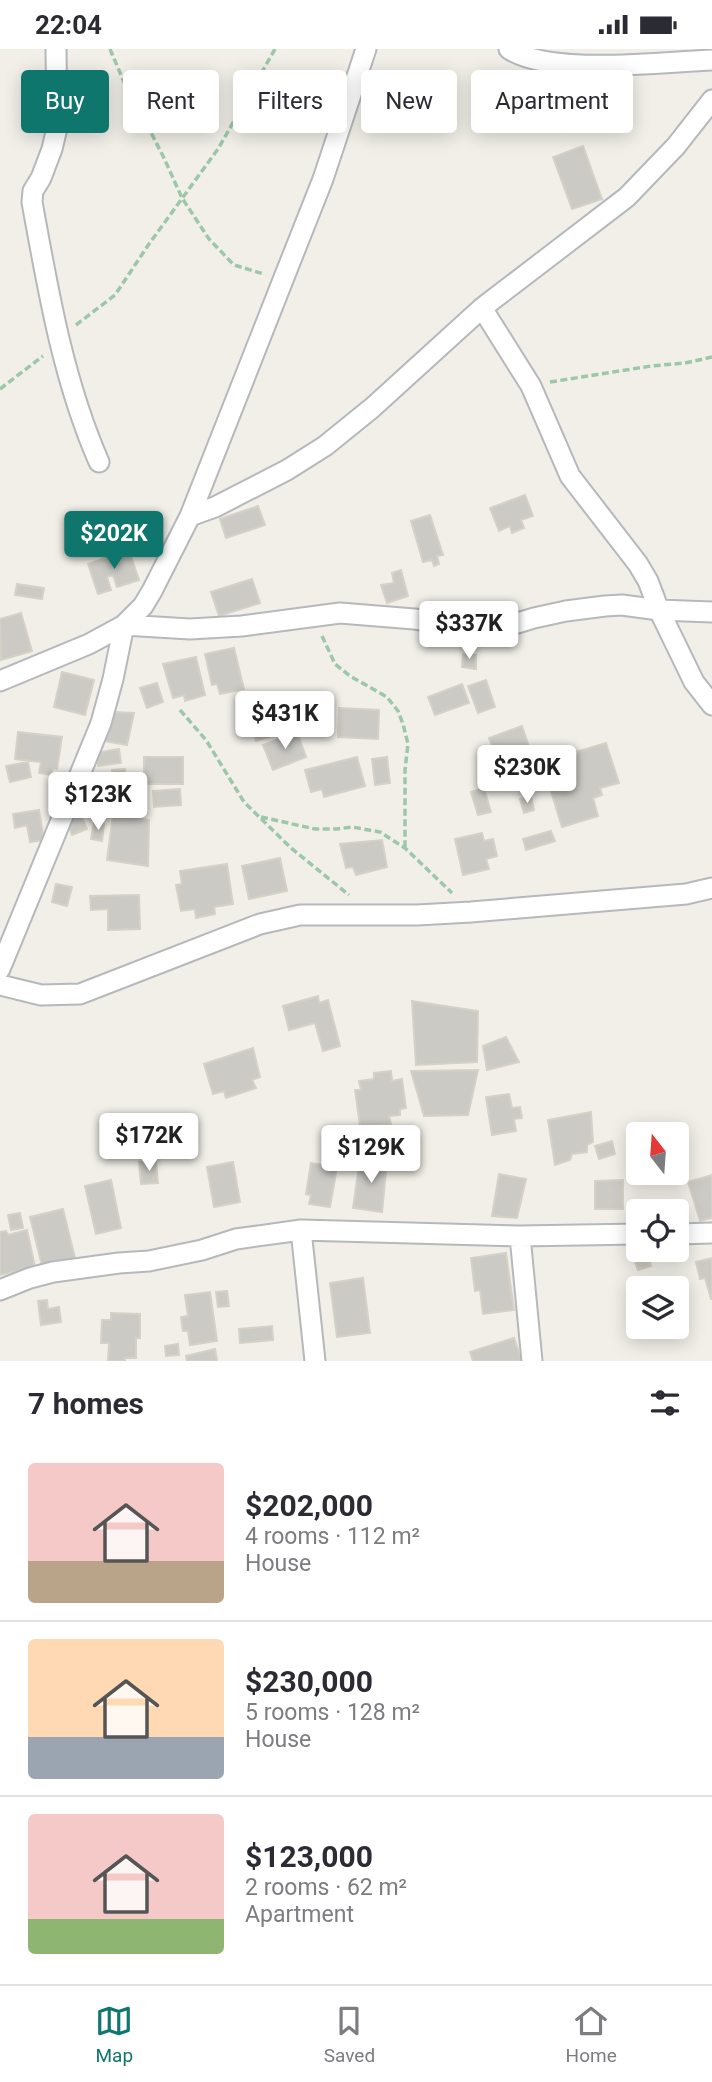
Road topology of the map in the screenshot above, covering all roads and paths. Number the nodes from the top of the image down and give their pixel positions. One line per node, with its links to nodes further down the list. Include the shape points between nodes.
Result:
1 (56, 49): 11 (street, via 57,128 32,202)
2 (110, 49): 8 (path)
3 (275, 49): 8 (path, via 218,149)
4 (366, 49): 9 (street)
5 (509, 49): 6 (street, via 567,65)
6 (712, 59)
7 (712, 100): 10 (street, via 627,197)
8 (182, 198): 9 (path, via 209,239 234,265); 11 (path, via 116,295 76,324)
9 (283, 280): 16 (street)
10 (482, 308): 13 (street); 16 (street, via 325,446 287,470)
11 (60, 345): 14 (path); 15 (street)
12 (712, 357): 13 (path)
13 (531, 386): 17 (street, via 570,476 638,564)
14 (0, 389)
15 (99, 462)
16 (190, 516): 20 (street, via 143,606)
17 (659, 610): 18 (street); 19 (street, via 604,606 489,629 340,613); 22 (street, via 694,682)
18 (712, 612)
19 (298, 619): 20 (street, via 190,629); 25 (path, via 320,633 335,664 387,697 398,711 408,744)
20 (124, 625): 21 (street); 29 (street, via 101,723)
21 (0, 681)
22 (712, 705)
23 (180, 710): 24 (path, via 213,750 244,802)
24 (260, 817): 25 (path, via 315,829 352,827 380,832); 28 (path)
25 (405, 848): 27 (path)
26 (712, 888): 27 (street)
27 (471, 912): 28 (street)
28 (373, 914): 30 (street, via 300,915 260,924 80,994 41,995)
29 (0, 969)
30 (0, 985)
31 (301, 1230): 35 (street); 36 (street, via 236,1239 149,1261 53,1272); 37 (street)
32 (712, 1233): 34 (street)
33 (626, 1234): 35 (street)
34 (689, 1234)
35 (520, 1236): 38 (street)
36 (0, 1290)
37 (314, 1361)
38 (532, 1361)

